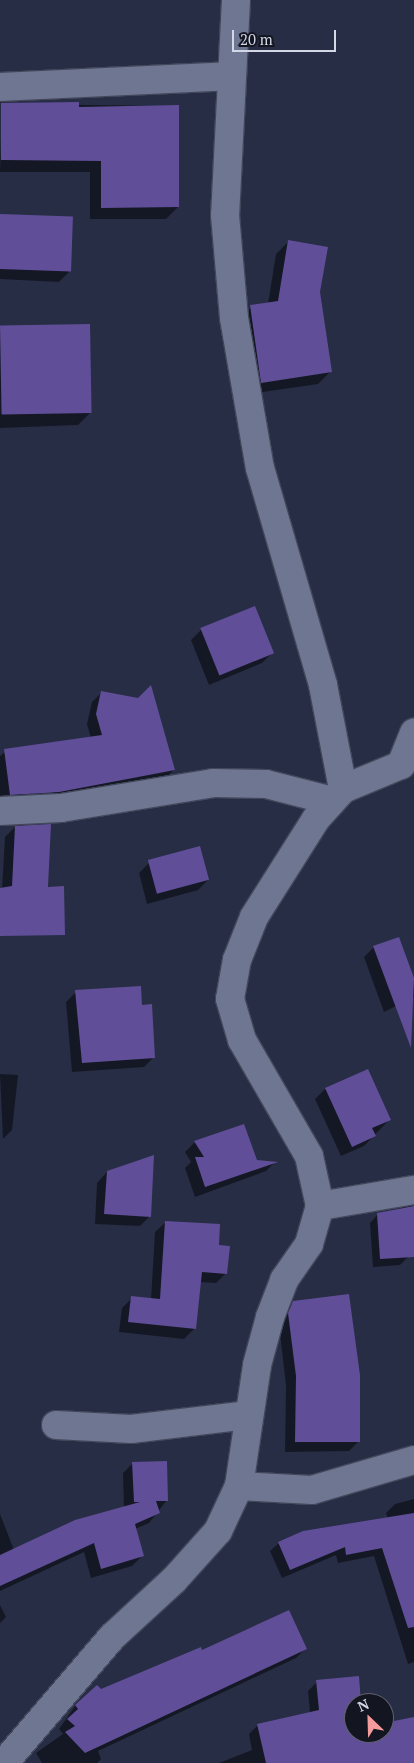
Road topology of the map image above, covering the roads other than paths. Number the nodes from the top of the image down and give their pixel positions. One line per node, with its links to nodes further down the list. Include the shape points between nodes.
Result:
1 (236, 0): 2 (street)
2 (230, 76): 3 (street); 6 (street, via 225,215 234,318 260,468 324,685)
3 (0, 87)
4 (414, 732): 5 (street)
5 (408, 770): 6 (street)
6 (337, 795): 7 (street, via 266,784 213,783 61,808); 9 (street, via 254,917 236,960 230,999 242,1040 309,1156)
7 (0, 811)
8 (414, 1190): 9 (street)
9 (320, 1206): 10 (street, via 309,1244 284,1280 270,1317)
10 (249, 1415): 11 (street, via 131,1429); 13 (street)
11 (56, 1425)
12 (414, 1460): 13 (street, via 312,1490)
13 (239, 1486): 14 (street, via 218,1531 174,1580 112,1637)
14 (4, 1763)

